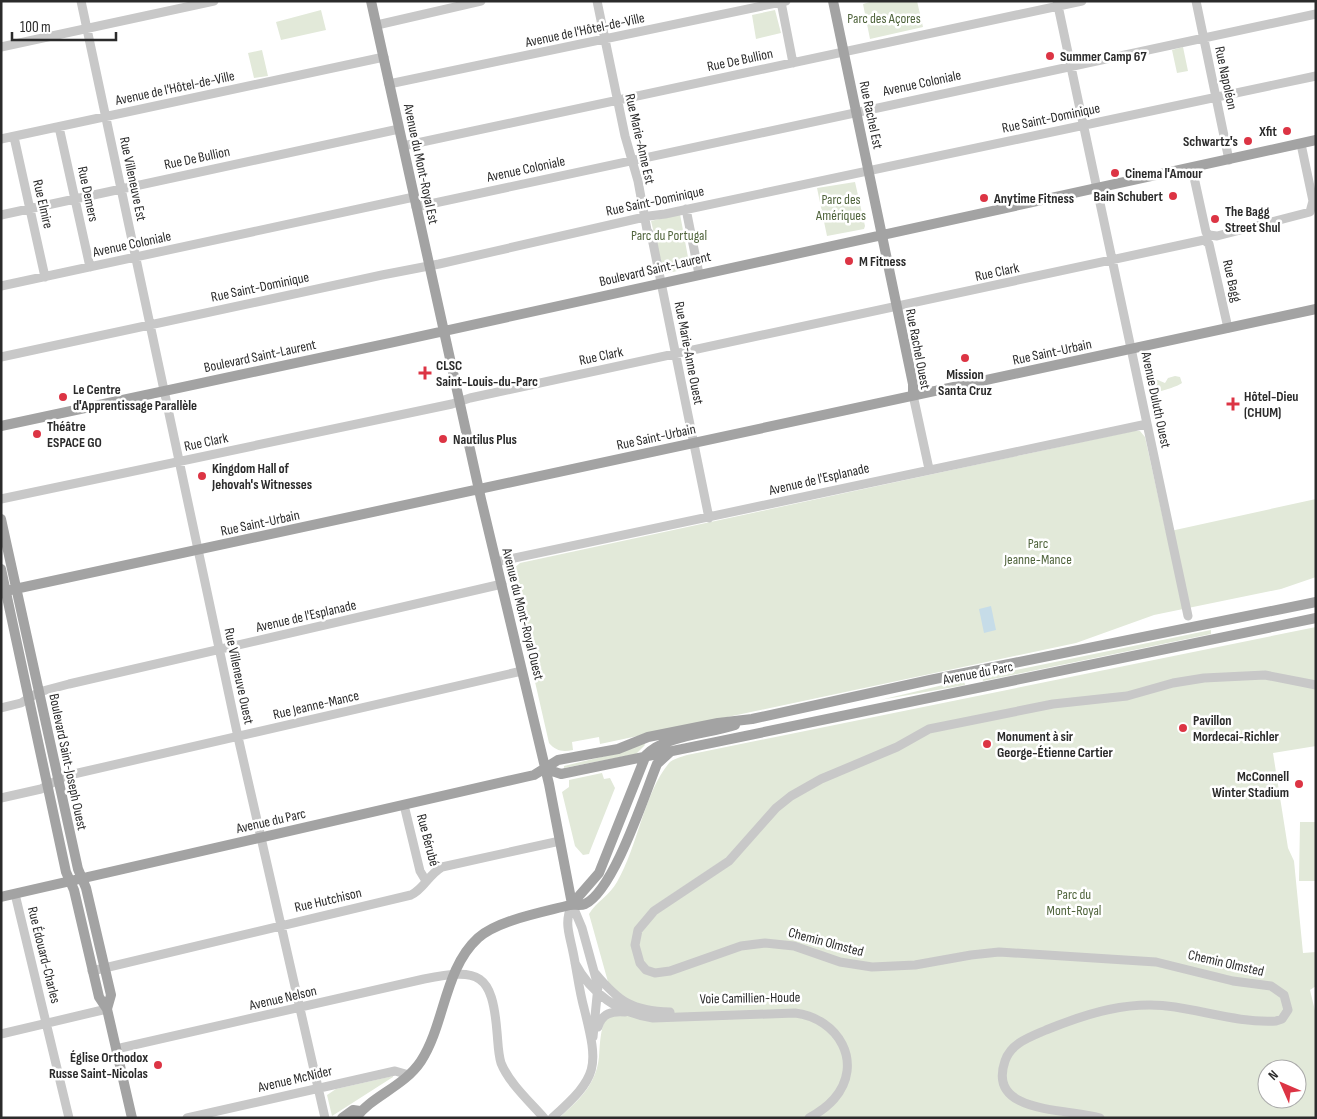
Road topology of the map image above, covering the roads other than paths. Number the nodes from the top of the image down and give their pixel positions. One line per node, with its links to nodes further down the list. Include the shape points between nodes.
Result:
1 (81, 1): 13 (street, Rue Villeneuve Est)
2 (214, 1): 13 (street)
3 (371, 1): 12 (main road, Avenue du Mont-Royal Est)
4 (481, 1): 12 (street)
5 (597, 1): 15 (street, Rue Marie-Anne Est)
6 (833, 1): 17 (main road, Rue Rachel Est)
7 (1082, 1): 10 (street, Rue De Bullion)
8 (1196, 1): 14 (street, Rue Napoléon)
9 (784, 2): 15 (street, Avenue de l'Hôtel-de-Ville); 19 (street)
10 (1058, 4): 17 (street, Rue De Bullion); 20 (street, Avenue Duluth Ouest)
11 (1316, 14): 14 (street, Avenue Coloniale)
12 (377, 25): 18 (main road, Avenue du Mont-Royal Est)
13 (87, 28): 16 (street); 26 (street, Rue Villeneuve Est)
14 (1204, 38): 20 (street, Avenue Coloniale); 23 (street, Rue Napoléon)
15 (605, 40): 22 (street, Avenue de l'Hôtel-de-Ville); 24 (street, Rue Marie-Anne Est)
16 (1, 46)
17 (844, 52): 19 (street, Rue De Bullion); 25 (main road, Rue Rachel Est)
18 (384, 57): 22 (main road, Avenue du Mont-Royal Est); 26 (street, Avenue de l'Hôtel-de-Ville)
19 (793, 63): 24 (street, Rue De Bullion)
20 (1071, 65): 25 (street, Avenue Coloniale); 27 (street, Avenue Duluth Ouest)
21 (1316, 76): 23 (street, Rue Saint-Dominique)
22 (389, 84): 29 (main road, Avenue du Mont-Royal Est)
23 (1216, 97): 27 (street, Rue Saint-Dominique); 36 (street, Rue Napoléon)
24 (617, 100): 34 (street, Rue De Bullion); 35 (street, Rue Marie-Anne Est)
25 (856, 111): 35 (street, Avenue Coloniale); 38 (main road, Rue Rachel Est)
26 (106, 117): 28 (street, Avenue de l'Hôtel-de-Ville); 39 (street, Rue Villeneuve Est)
27 (1084, 125): 38 (street, Rue Saint-Dominique); 40 (street, Avenue Duluth Ouest)
28 (59, 127): 30 (street, Avenue de l'Hôtel-de-Ville); 41 (street, Rue Demers)
29 (399, 129): 34 (main road, Avenue du Mont-Royal Est); 39 (street, Rue De Bullion)
30 (14, 137): 31 (street, Avenue de l'Hôtel-de-Ville); 43 (street, Rue Elmire)
31 (1, 139)
32 (1316, 140): 33 (main road, Boulevard Saint-Laurent)
33 (1301, 144): 36 (main road, Boulevard Saint-Laurent); 48 (street, Rue Clark, via 1312,209 1304,215)
34 (403, 146): 42 (main road, Avenue du Mont-Royal Est)
35 (633, 159): 42 (street, Avenue Coloniale); 46 (street, Rue Marie-Anne Est)
36 (1229, 160): 37 (main road, Boulevard Saint-Laurent)
37 (1192, 168): 40 (main road, Boulevard Saint-Laurent); 48 (street, Rue Bagg)
38 (868, 170): 44 (street, Rue Saint-Dominique); 47 (main road, Rue Rachel Est)
39 (122, 189): 41 (street, Rue De Bullion); 49 (street, Rue Villeneuve Est)
40 (1096, 189): 47 (main road, Boulevard Saint-Laurent); 50 (street, Avenue Duluth Ouest)
41 (75, 199): 43 (street, Rue De Bullion); 52 (street, Rue Demers)
42 (415, 202): 49 (street, Avenue Coloniale); 51 (main road, Avenue du Mont-Royal Est)
43 (30, 209): 45 (street, Rue De Bullion); 54 (street, Rue Elmire)
44 (686, 210): 46 (street, Rue Saint-Dominique); 53 (street)
45 (1, 215)
46 (645, 217): 51 (street, Rue Saint-Dominique); 55 (street, Rue Marie-Anne Est)
47 (880, 235): 53 (main road, Boulevard Saint-Laurent); 57 (main road, Rue Rachel Ouest)
48 (1208, 238): 50 (street, Rue Clark); 60 (street, Rue Bagg)
49 (136, 257): 52 (street, Avenue Coloniale); 59 (street, Rue Villeneuve Est)
50 (1112, 261): 57 (street, Rue Clark); 62 (street, Avenue Duluth Ouest)
51 (429, 266): 59 (street, Rue Saint-Dominique); 61 (main road, Avenue du Mont-Royal Est)
52 (90, 267): 54 (street, Avenue Coloniale)
53 (699, 274): 55 (main road, Boulevard Saint-Laurent)
54 (45, 277): 56 (street, Avenue Coloniale)
55 (661, 282): 61 (main road, Boulevard Saint-Laurent); 63 (street, Rue Marie-Anne Ouest)
56 (1, 286)
57 (896, 307): 63 (street, Rue Clark); 66 (main road, Rue Rachel Ouest)
58 (1316, 308): 60 (main road, Rue Saint-Urbain)
59 (150, 325): 64 (street, Rue Saint-Dominique); 65 (street, Rue Villeneuve Est)
60 (1228, 328): 62 (main road, Rue Saint-Urbain)
61 (444, 332): 65 (main road, Boulevard Saint-Laurent); 67 (main road, Avenue du Mont-Royal Ouest)
62 (1131, 349): 66 (main road, Rue Saint-Urbain); 68 (street, Avenue Duluth Ouest)
63 (676, 354): 67 (street, Rue Clark); 70 (street, Rue Marie-Anne Ouest)
64 (1, 357)
65 (165, 392): 69 (main road, Boulevard Saint-Laurent); 71 (street, Rue Villeneuve Ouest)
66 (913, 395): 70 (main road, Rue Saint-Urbain); 72 (street, Rue Rachel Ouest)
67 (460, 402): 71 (street, Rue Clark); 73 (main road, Avenue du Mont-Royal Ouest)
68 (1147, 424): 72 (street, Avenue de l'Esplanade); 84 (street, Avenue Duluth Ouest)
69 (1, 426)
70 (693, 443): 73 (main road, Rue Saint-Urbain); 75 (street, Rue Marie-Anne Ouest)
71 (179, 462): 74 (street, Rue Clark); 77 (street, Rue Villeneuve Ouest)
72 (929, 469): 75 (street, Avenue de l'Esplanade)
73 (479, 489): 77 (main road, Rue Saint-Urbain); 78 (main road, Avenue du Mont-Royal Ouest)
74 (1, 499)
75 (709, 518): 78 (street, Avenue de l'Esplanade)
76 (1, 519): 81 (main road, Boulevard Saint-Joseph Ouest)
77 (198, 551): 81 (main road, Rue Saint-Urbain); 86 (street, Rue Villeneuve Ouest)
78 (496, 562): 80 (main road, Avenue du Mont-Royal Ouest)
79 (1, 569): 82 (main road, Boulevard Saint-Joseph Ouest)
80 (502, 584): 86 (street, Avenue de l'Esplanade); 87 (main road, Avenue du Mont-Royal Ouest)
81 (17, 588): 82 (main road, Rue Saint-Urbain); 89 (main road, Boulevard Saint-Joseph Ouest)
82 (4, 591): 90 (main road, Boulevard Saint-Joseph Ouest)
83 (1316, 602): 92 (main road, Avenue du Parc)
84 (1188, 616)
85 (1316, 618): 94 (main road, Avenue du Parc)
86 (219, 650): 89 (street, Avenue de l'Esplanade); 93 (street, Rue Villeneuve Ouest)
87 (522, 671): 93 (street, Rue Jeanne-Mance); 96 (main road, Avenue du Mont-Royal Ouest)
88 (1316, 685): 135 (street, Chemin Olmsted, via 1265,675 1204,678 1126,696 1053,704 929,729 897,747 798,791 776,808 729,861 654,911 638,930 637,957 646,970 655,973 670,971 741,946 765,942 794,946 840,962 872,967 915,966 999,952 1156,962 1234,981 1271,986 1284,995 1288,1010 1282,1019 1276,1021 1160,1005 1126,1006 1074,1019 1026,1039 1009,1052 1003,1068 1004,1080 1008,1090 1022,1101 1044,1110)
89 (39, 692): 90 (street, Avenue de l'Esplanade); 97 (main road, Boulevard Saint-Joseph Ouest)
90 (29, 698): 91 (street, Avenue de l'Esplanade); 98 (main road, Boulevard Saint-Joseph Ouest)
91 (1, 708)
92 (752, 719): 95 (main road, Avenue du Parc, via 718,731 664,742); 96 (main road, Avenue du Parc, via 648,737 618,749 558,760)
93 (238, 737): 97 (street, Rue Jeanne-Mance); 101 (street, Rue Villeneuve Ouest)
94 (673, 750): 95 (main road, Avenue du Parc); 108 (main road, via 657,764 612,873 591,900 582,905)
95 (646, 756): 96 (main road, Avenue du Parc, via 561,774); 108 (main road, via 598,873)
96 (546, 769): 100 (main road, Avenue du Parc, via 530,776); 102 (main road, Avenue du Mont-Royal Ouest)
97 (58, 780): 98 (street, Rue Jeanne-Mance); 103 (main road, Boulevard Saint-Joseph Ouest)
98 (48, 785): 99 (street, Rue Jeanne-Mance); 104 (main road, Boulevard Saint-Joseph Ouest)
99 (1, 798)
100 (404, 805): 101 (main road, Avenue du Parc); 105 (street, Rue Bérubé, via 420,871)
101 (260, 837): 103 (main road, Avenue du Parc); 109 (street, Rue Villeneuve Ouest)
102 (560, 840): 105 (street, Rue Hutchison, via 442,867 432,872); 108 (main road, Avenue du Mont-Royal Ouest)
103 (82, 878): 104 (main road, Avenue du Parc); 111 (main road, Boulevard Saint-Joseph Ouest)
104 (70, 881): 106 (main road, Avenue du Parc); 112 (main road, Boulevard Saint-Joseph Ouest)
105 (426, 881): 109 (street, Rue Hutchison, via 411,895)
106 (15, 894): 107 (main road, Avenue du Parc); 119 (street, Rue Édouard-Charles)
107 (1, 897)
108 (572, 904): 110 (street, via 566,918); 113 (street); 114 (main road, via 489,930 475,941)
109 (281, 925): 111 (street, Rue Hutchison); 116 (street, Rue Villeneuve Ouest)
110 (575, 963): 115 (street, Voie Camillien-Houde, via 586,983); 121 (street)
111 (104, 967): 112 (street, Rue Hutchison); 117 (main road, Boulevard Saint-Joseph Ouest, via 111,994)
112 (92, 970): 117 (main road, Boulevard Saint-Joseph Ouest, via 99,996)
113 (595, 973): 115 (street); 134 (street, Voie Camillien-Houde, via 622,1001 639,1009 685,1013 793,1009 827,1019 845,1040 851,1056 851,1069 840,1099)
114 (456, 974): 116 (street, Avenue Nelson); 123 (main road, via 424,1056); 131 (street, via 471,975 489,990 495,1005 501,1062)
115 (598, 992): 118 (street, Voie Camillien-Houde); 121 (street)
116 (299, 1008): 122 (street, Avenue Nelson); 124 (street, Rue Villeneuve Ouest)
117 (107, 1009): 119 (street); 122 (main road, Boulevard Saint-Joseph Ouest)
118 (625, 1012): 121 (street, via 606,1014); 133 (street, Voie Camillien-Houde, via 653,1018 795,1013 821,1020 841,1042 847,1067 844,1084 835,1098)
119 (46, 1024): 120 (street); 126 (street, Rue Édouard-Charles)
120 (1, 1034)
121 (593, 1041): 132 (street, via 592,1066 586,1082)
122 (116, 1049): 127 (main road, Boulevard Saint-Joseph Ouest)
123 (409, 1075): 124 (street, Avenue McNider, via 395,1070); 125 (main road)
124 (319, 1088): 128 (street, Avenue McNider); 129 (street, Rue Villeneuve Ouest)
125 (358, 1114): 130 (main road, via 353,1110)
126 (69, 1118)
127 (132, 1118)
128 (187, 1118)
129 (325, 1118)
130 (342, 1118)
131 (544, 1118)
132 (552, 1118)
133 (809, 1118)
134 (816, 1118)
135 (1100, 1118)

